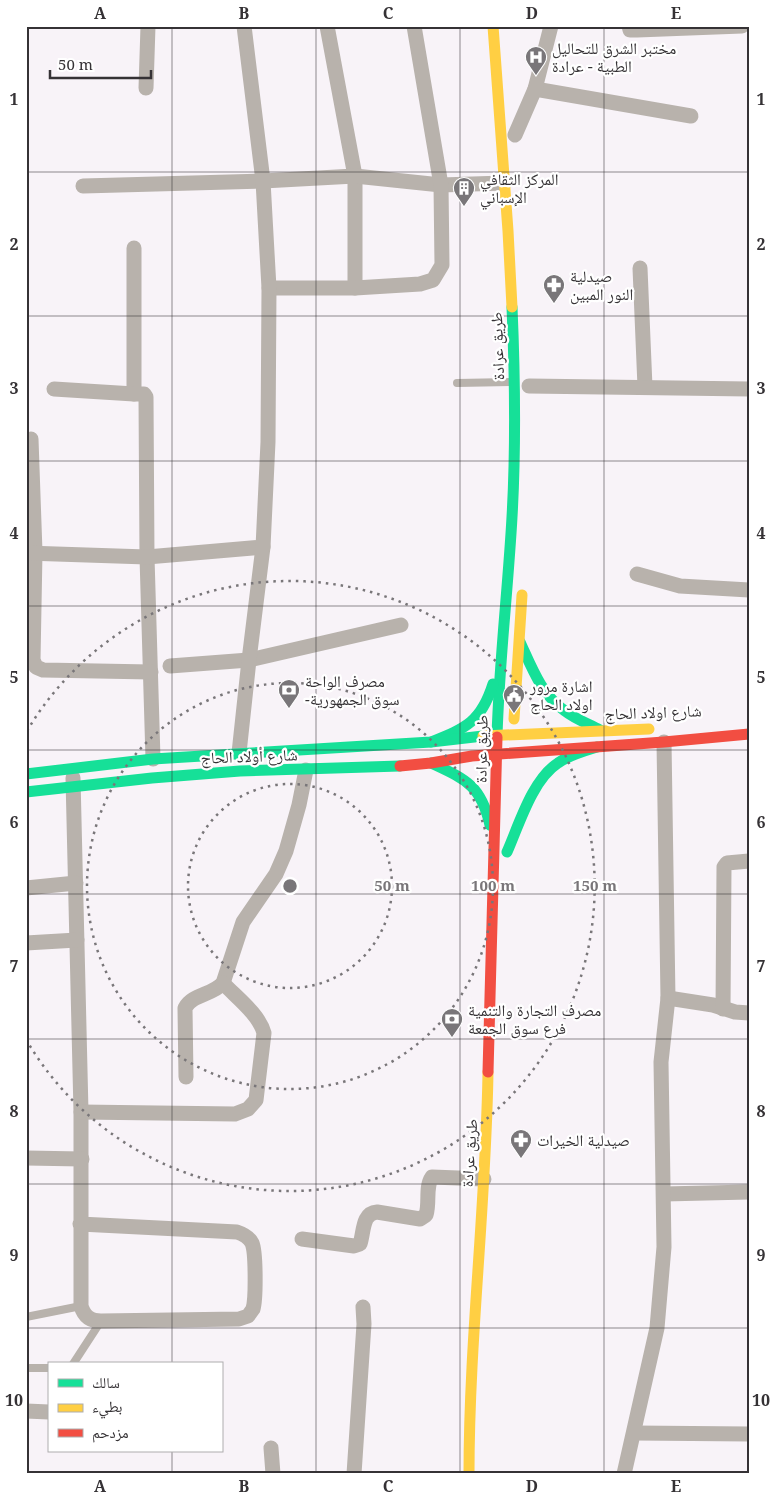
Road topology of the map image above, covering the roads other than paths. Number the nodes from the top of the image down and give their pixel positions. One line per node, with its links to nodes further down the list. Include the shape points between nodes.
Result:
1 (148, 26): 9 (street)
2 (244, 26): 15 (street)
3 (328, 26): 14 (street)
4 (414, 26): 18 (street)
5 (493, 26): 16 (main road, طريق عرادة)
6 (551, 26): 10 (street)
7 (629, 26): 8 (street, via 630,30)
8 (742, 26)
9 (146, 88)
10 (535, 89): 12 (street); 13 (street)
11 (513, 105): 13 (main road)
12 (691, 116)
13 (515, 140)
14 (355, 176): 15 (street); 18 (street); 22 (street)
15 (263, 181): 17 (street); 21 (street)
16 (504, 183): 18 (street); 24 (main road, طريق عرادة)
17 (83, 186)
18 (440, 186): 22 (street, via 442,265 433,280 420,284)
19 (134, 248): 28 (street)
20 (640, 268): 25 (street)
21 (269, 288): 22 (street); 30 (street, via 268,442)
22 (355, 288)
23 (457, 383): 24 (lane)
24 (525, 385): 25 (street); 38 (main road, طريق عرادة)
25 (645, 387): 27 (street)
26 (54, 389): 28 (street)
27 (749, 389)
28 (134, 394): 32 (street, via 146,397)
29 (31, 439): 31 (street)
30 (263, 548): 32 (street); 39 (street)
31 (31, 552): 32 (street); 41 (street, via 33,660 36,667 44,670)
32 (147, 556): 41 (street)
33 (637, 574): 35 (street, via 680,586)
34 (522, 585): 37 (main road, طريق عرادة)
35 (749, 590)
36 (401, 625): 39 (street)
37 (519, 640): 42 (main road, via 540,685 553,701 566,712); 43 (main road, طريق عرادة)
38 (501, 653): 45 (main road, طريق عرادة); 48 (main road, via 492,690 478,718)
39 (249, 660): 40 (street); 50 (street)
40 (170, 666)
41 (151, 672): 53 (street)
42 (600, 730): 43 (main road, شارع اولاد الحاج); 46 (main road, شارع اولاد الحاج)
43 (513, 734): 45 (main road, شارع اولاد الحاج); 52 (main road, طريق عرادة)
44 (749, 734): 46 (main road)
45 (497, 735): 47 (main road, شارع اولاد الحاج); 51 (main road, طريق عرادة)
46 (661, 736): 49 (main road, شارع أولاد الحاج); 68 (street)
47 (470, 737): 48 (main road, شارع أولاد الحاج)
48 (431, 742): 50 (main road, شارع أولاد الحاج)
49 (596, 746): 52 (main road, شارع أولاد الحاج); 60 (main road, via 552,766 542,778 528,803 507,856)
50 (239, 753): 53 (main road, شارع أولاد الحاج)
51 (497, 754): 52 (main road, شارع أولاد الحاج); 54 (main road, شارع أولاد الحاج); 61 (main road, طريق عرادة)
52 (512, 758)
53 (153, 759): 55 (main road, شارع أولاد الحاج)
54 (431, 763): 56 (main road, شارع أولاد الحاج); 61 (main road, via 463,778 476,789 489,818)
55 (72, 769): 57 (main road, شارع أولاد الحاج); 58 (street)
56 (306, 770): 58 (main road, شارع أولاد الحاج, via 240,771); 67 (street, via 281,864 243,922)
57 (26, 774)
58 (74, 786): 59 (main road, شارع أولاد الحاج); 63 (street)
59 (26, 792)
60 (508, 822)
61 (493, 852): 75 (main road, طريق عرادة, via 489,1092)
62 (749, 861): 69 (street, via 727,863 724,868)
63 (76, 883): 64 (street); 65 (street)
64 (26, 888)
65 (78, 940): 66 (street); 72 (street)
66 (26, 943)
67 (223, 983): 71 (street, via 186,1005); 72 (street, via 256,1016 264,1033 256,1100 248,1109 235,1114)
68 (668, 998): 69 (street); 77 (street, via 662,1062)
69 (723, 1009): 70 (street)
70 (749, 1013)
71 (186, 1077)
72 (81, 1112): 74 (street)
73 (26, 1158): 74 (street)
74 (82, 1158): 78 (street)
75 (484, 1179): 79 (street, via 432,1177 426,1215 420,1219 372,1212 365,1220 360,1244); 94 (main road, طريق عرادة)
76 (749, 1192): 77 (street)
77 (664, 1194): 89 (street, via 664,1247 657,1328)
78 (80, 1224): 80 (street); 83 (street, via 237,1232 250,1240 254,1250 254,1305 244,1318)
79 (302, 1240)
80 (81, 1306): 82 (lane); 83 (street, via 86,1316)
81 (363, 1307): 93 (street)
82 (26, 1317)
83 (101, 1322): 84 (lane)
84 (74, 1362)
85 (26, 1368): 86 (lane)
86 (48, 1368)
87 (26, 1411): 88 (street)
88 (48, 1412)
89 (634, 1433): 90 (street); 95 (street)
90 (749, 1434)
91 (271, 1448): 92 (street)
92 (273, 1474)
93 (354, 1474)
94 (468, 1474)
95 (624, 1474)

